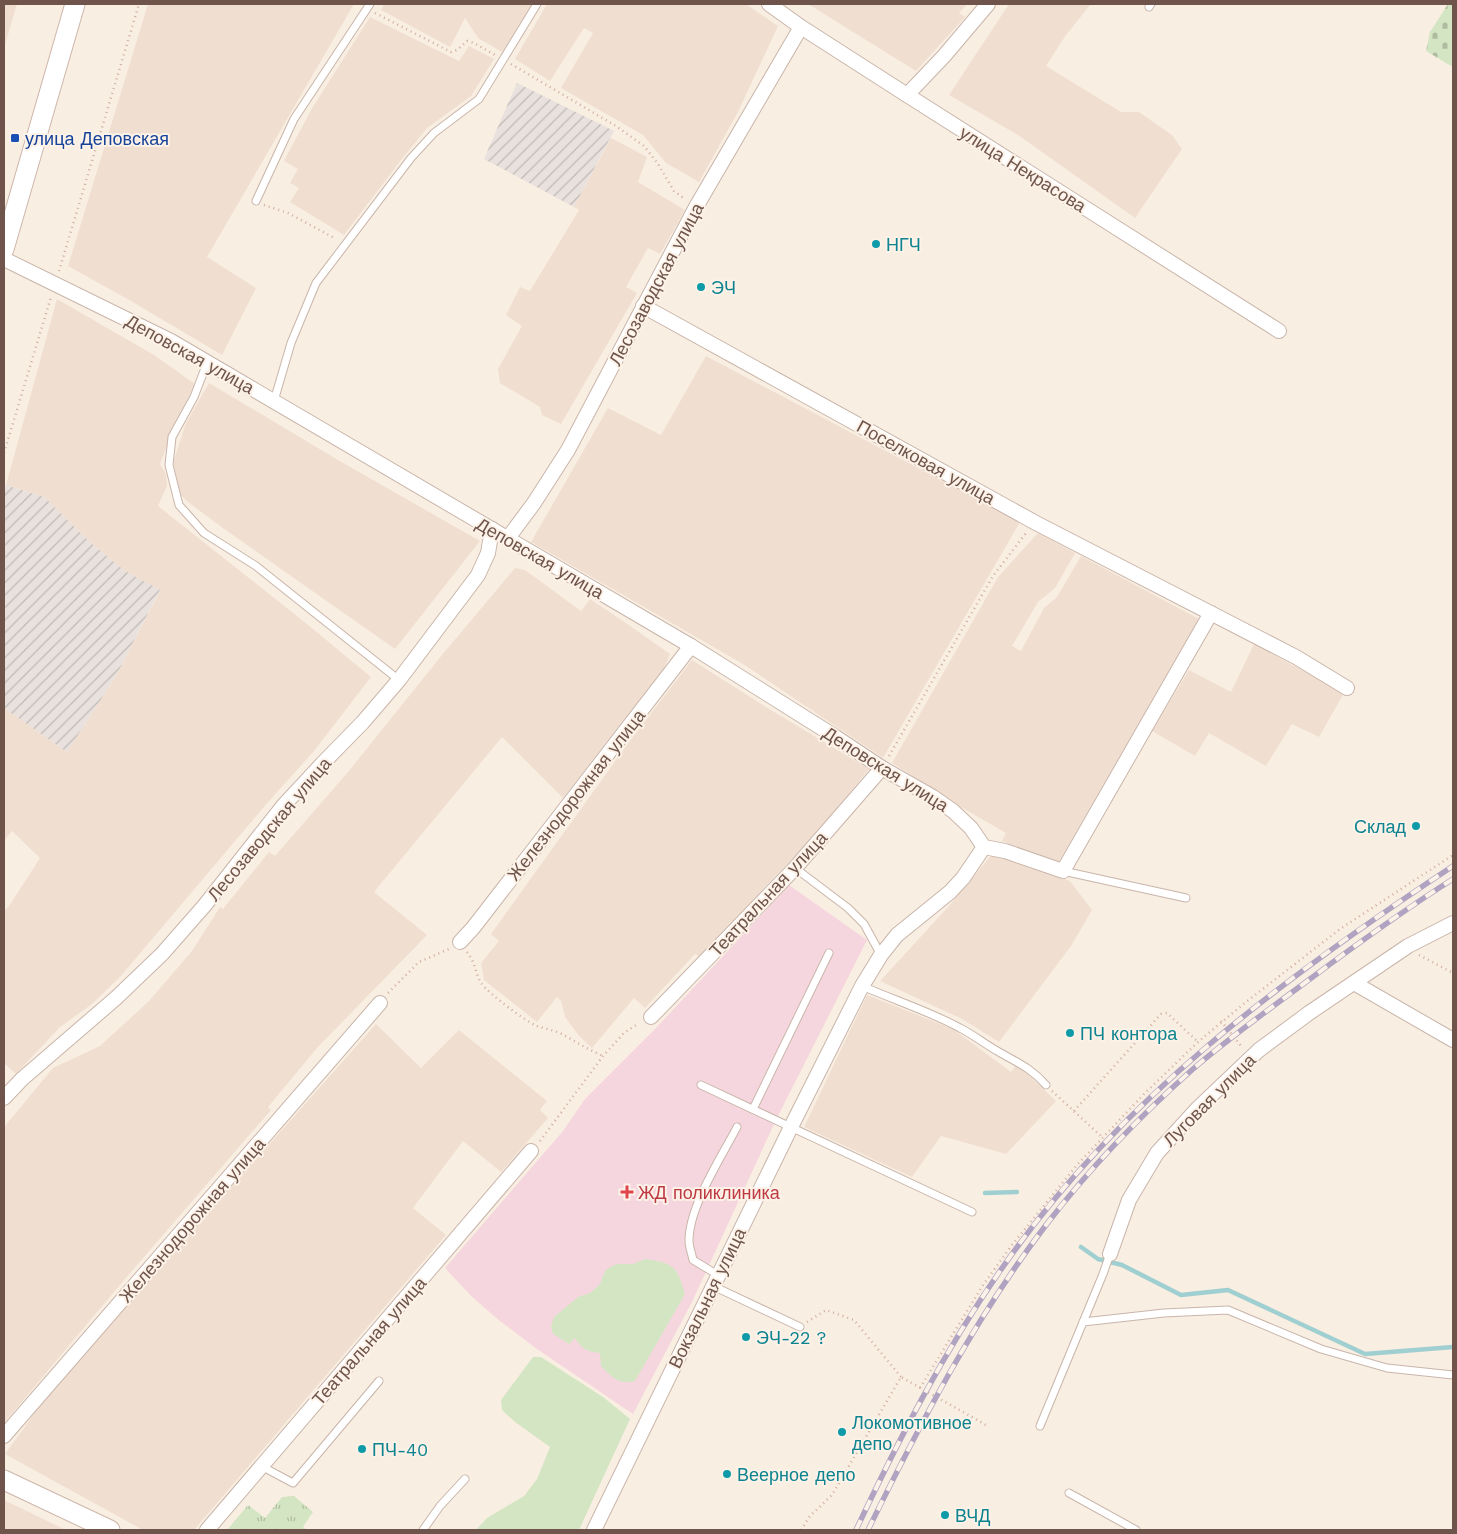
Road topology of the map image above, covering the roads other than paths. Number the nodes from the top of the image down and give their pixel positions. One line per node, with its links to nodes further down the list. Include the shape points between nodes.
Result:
1 (75, 4): 9 (street)
2 (537, 4): 15 (lane, via 479,99 434,133 411,158 316,283 291,343)
3 (988, 4): 7 (street)
4 (774, 5): 6 (street, улица Некрасова)
5 (369, 6): 8 (lane, via 294,119)
6 (801, 27): 7 (street, улица Некрасова); 12 (street, Лесозаводская улица, via 696,207)
7 (907, 95): 13 (street, улица Некрасова)
8 (256, 202)
9 (7, 226): 10 (street)
10 (4, 249)
11 (4, 259): 14 (street, Деповская улица, via 171,341)
12 (643, 306): 17 (street, Лесозаводская улица, via 568,450); 18 (street, Поселковая улица, via 1036,523)
13 (1279, 331)
14 (207, 363): 15 (street, Деповская улица); 20 (lane, via 194,397 172,438 169,465 179,505 204,533 256,566)
15 (274, 401): 16 (street, Деповская улица)
16 (492, 529): 17 (street, Деповская улица); 20 (street, Лесозаводская улица, via 488,553 478,575)
17 (508, 538): 19 (street, Деповская улица)
18 (1211, 613): 21 (street, Поселковая улица, via 1296,657); 25 (street)
19 (691, 646): 22 (street, Деповская улица); 28 (street, Железнодорожная улица)
20 (400, 680): 38 (street, Лесозаводская улица, via 283,806 206,905 162,954)
21 (1347, 688)
22 (882, 768): 23 (street, Деповская улица, via 953,811 971,828); 24 (street, Театральная улица)
23 (984, 847): 25 (street, via 1005,850); 30 (street, Вокзальная улица, via 950,892 897,935)
24 (795, 868): 30 (lane, via 864,924); 34 (street, Театральная улица)
25 (1063, 871): 26 (lane)
26 (1186, 898)
27 (1453, 922): 31 (street, Луговая улица, via 1406,948)
28 (460, 942)
29 (829, 952): 39 (lane)
30 (881, 955): 32 (street, Вокзальная улица)
31 (1354, 983): 35 (street); 44 (street, Луговая улица, via 1259,1050 1198,1108 1157,1153 1129,1200)
32 (862, 986): 37 (lane, via 946,1020 1022,1063); 41 (street, Вокзальная улица)
33 (380, 1003): 51 (street, Железнодорожная улица)
34 (651, 1017)
35 (1453, 1040)
36 (701, 1085): 39 (lane)
37 (1046, 1085)
38 (4, 1098)
39 (753, 1109): 41 (lane)
40 (737, 1127): 45 (lane, via 695,1207 691,1222 689,1242 693,1260)
41 (790, 1127): 43 (lane); 45 (street, Вокзальная улица)
42 (531, 1151): 52 (street, Театральная улица)
43 (972, 1212)
44 (1110, 1254): 46 (lane)
45 (716, 1281): 47 (lane); 59 (street, Вокзальная улица)
46 (1083, 1322): 48 (lane, via 1228,1310 1321,1349 1387,1368); 50 (lane)
47 (800, 1327)
48 (1453, 1374)
49 (378, 1381): 52 (lane, via 293,1483)
50 (1040, 1426)
51 (4, 1436)
52 (261, 1466): 57 (street, Театральная улица)
53 (465, 1479): 58 (lane, via 440,1506)
54 (4, 1480): 56 (street)
55 (1069, 1493): 60 (lane)
56 (110, 1530)
57 (207, 1530)
58 (424, 1530)
59 (594, 1530)
60 (1136, 1530)

